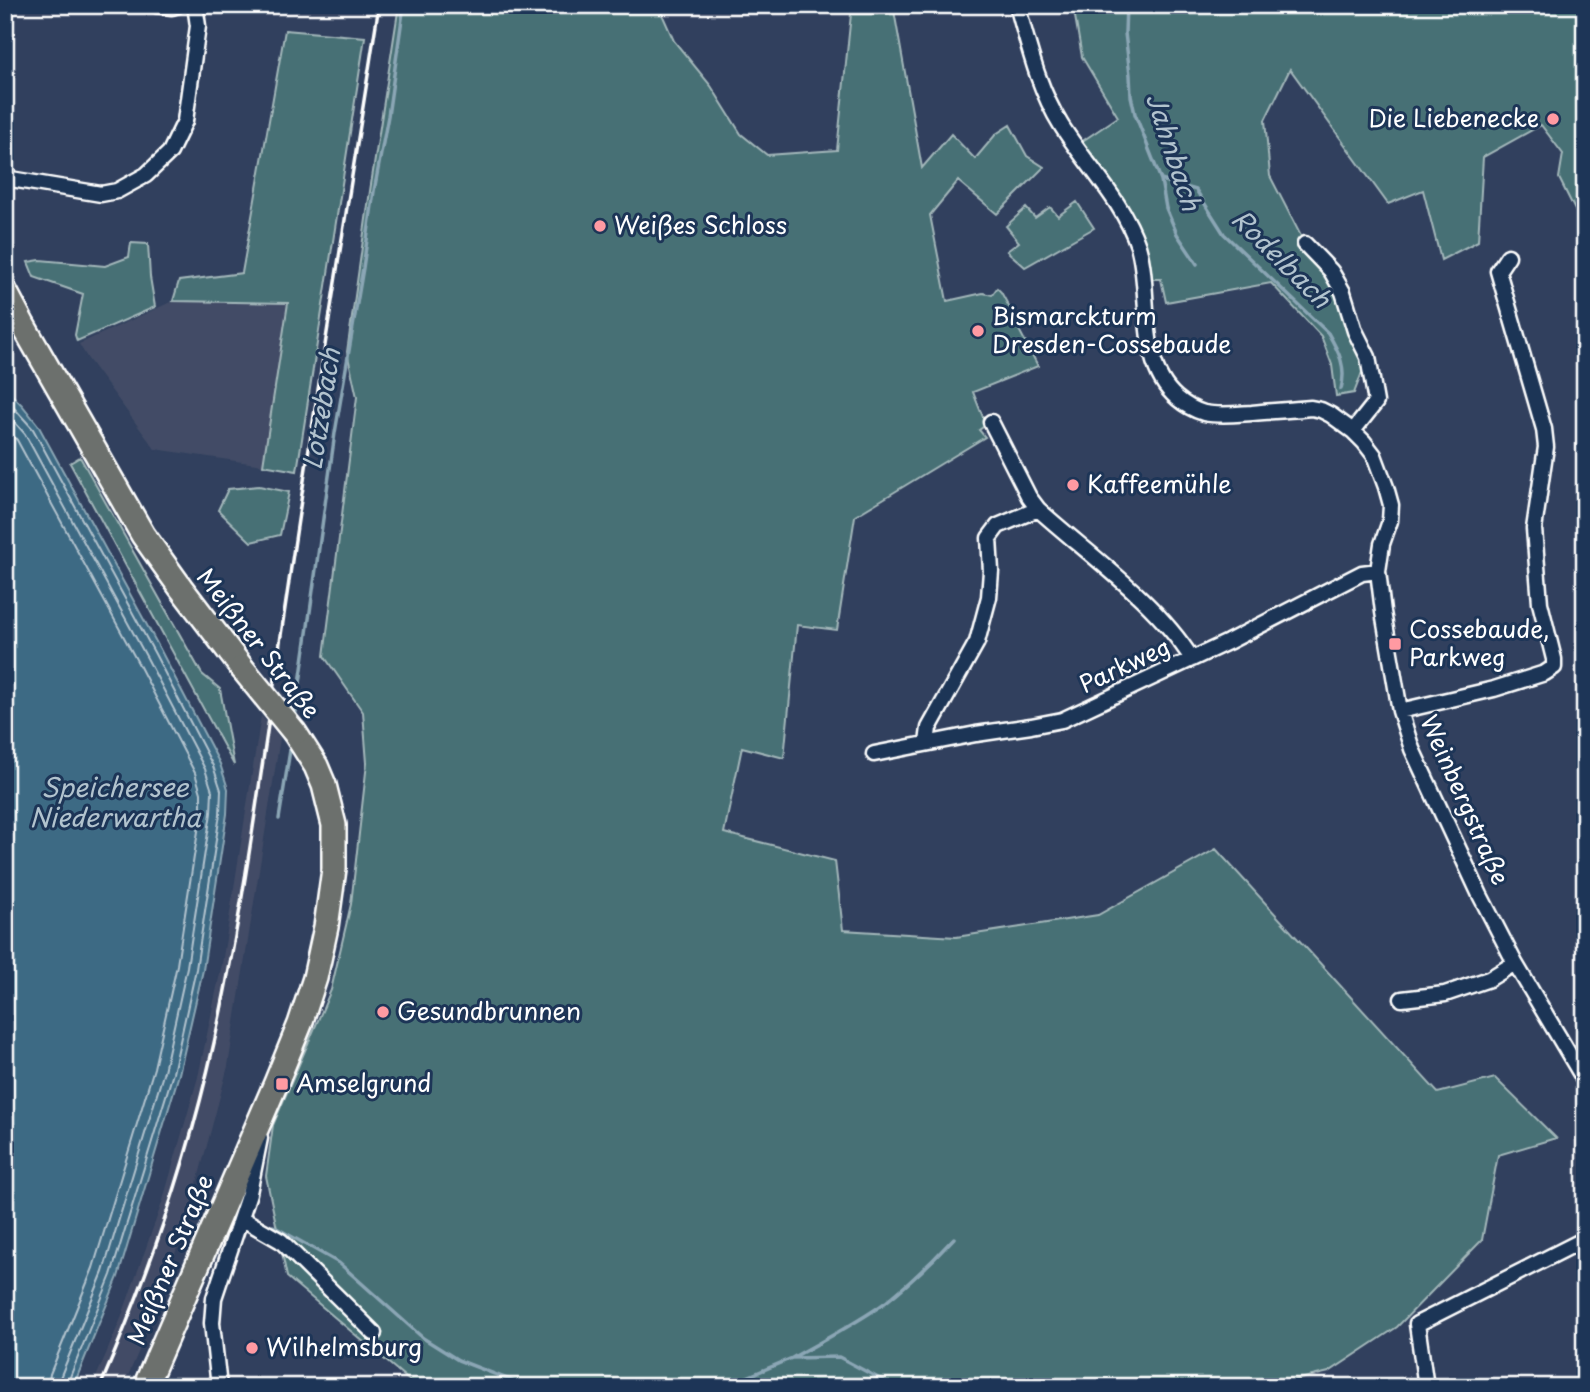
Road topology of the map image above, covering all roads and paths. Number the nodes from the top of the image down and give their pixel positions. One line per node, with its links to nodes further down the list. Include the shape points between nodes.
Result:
1 (156, 5): 2 (street)
2 (178, 5)
3 (195, 5): 5 (street, via 198,26 184,121 170,152 146,175 101,194)
4 (1017, 5): 10 (street, Weinbergstraße, via 1046,97 1135,238 1152,353 1174,396 1189,408 1220,415 1311,408)
5 (5, 178)
6 (1305, 244): 10 (street, via 1331,271 1343,292 1368,357 1376,402)
7 (1508, 256): 14 (street, via 1498,271 1546,446 1534,529 1540,603 1553,667 1494,690)
8 (5, 291): 20 (main road, Meißner Straße, bridge, via 144,535 295,733 324,785 335,844 326,927 316,978)
9 (991, 422): 11 (street)
10 (1353, 431): 12 (street, Weinbergstraße, via 1374,455 1391,505)
11 (1038, 509): 13 (street, via 1134,591); 15 (street, via 998,526 989,538 989,597 976,642 929,728)
12 (1378, 571): 13 (street, Parkweg, via 1362,573); 14 (street, Weinbergstraße)
13 (1192, 659): 15 (street, Parkweg, via 1062,720)
14 (1401, 711): 17 (street, Weinbergstraße, via 1412,749)
15 (927, 743): 16 (street, Parkweg)
16 (874, 754)
17 (1515, 963): 18 (street, via 1489,979 1445,994); 19 (street, Weinbergstraße)
18 (1402, 999)
19 (1585, 1081)
20 (259, 1124): 21 (street, via 262,1133); 24 (main road, Meißner Straße)
21 (241, 1218): 23 (street, via 281,1241); 25 (street, via 214,1298)
22 (1585, 1240): 26 (street, via 1417,1324)
23 (374, 1333)
24 (145, 1387)
25 (219, 1387)
26 (1426, 1387)

